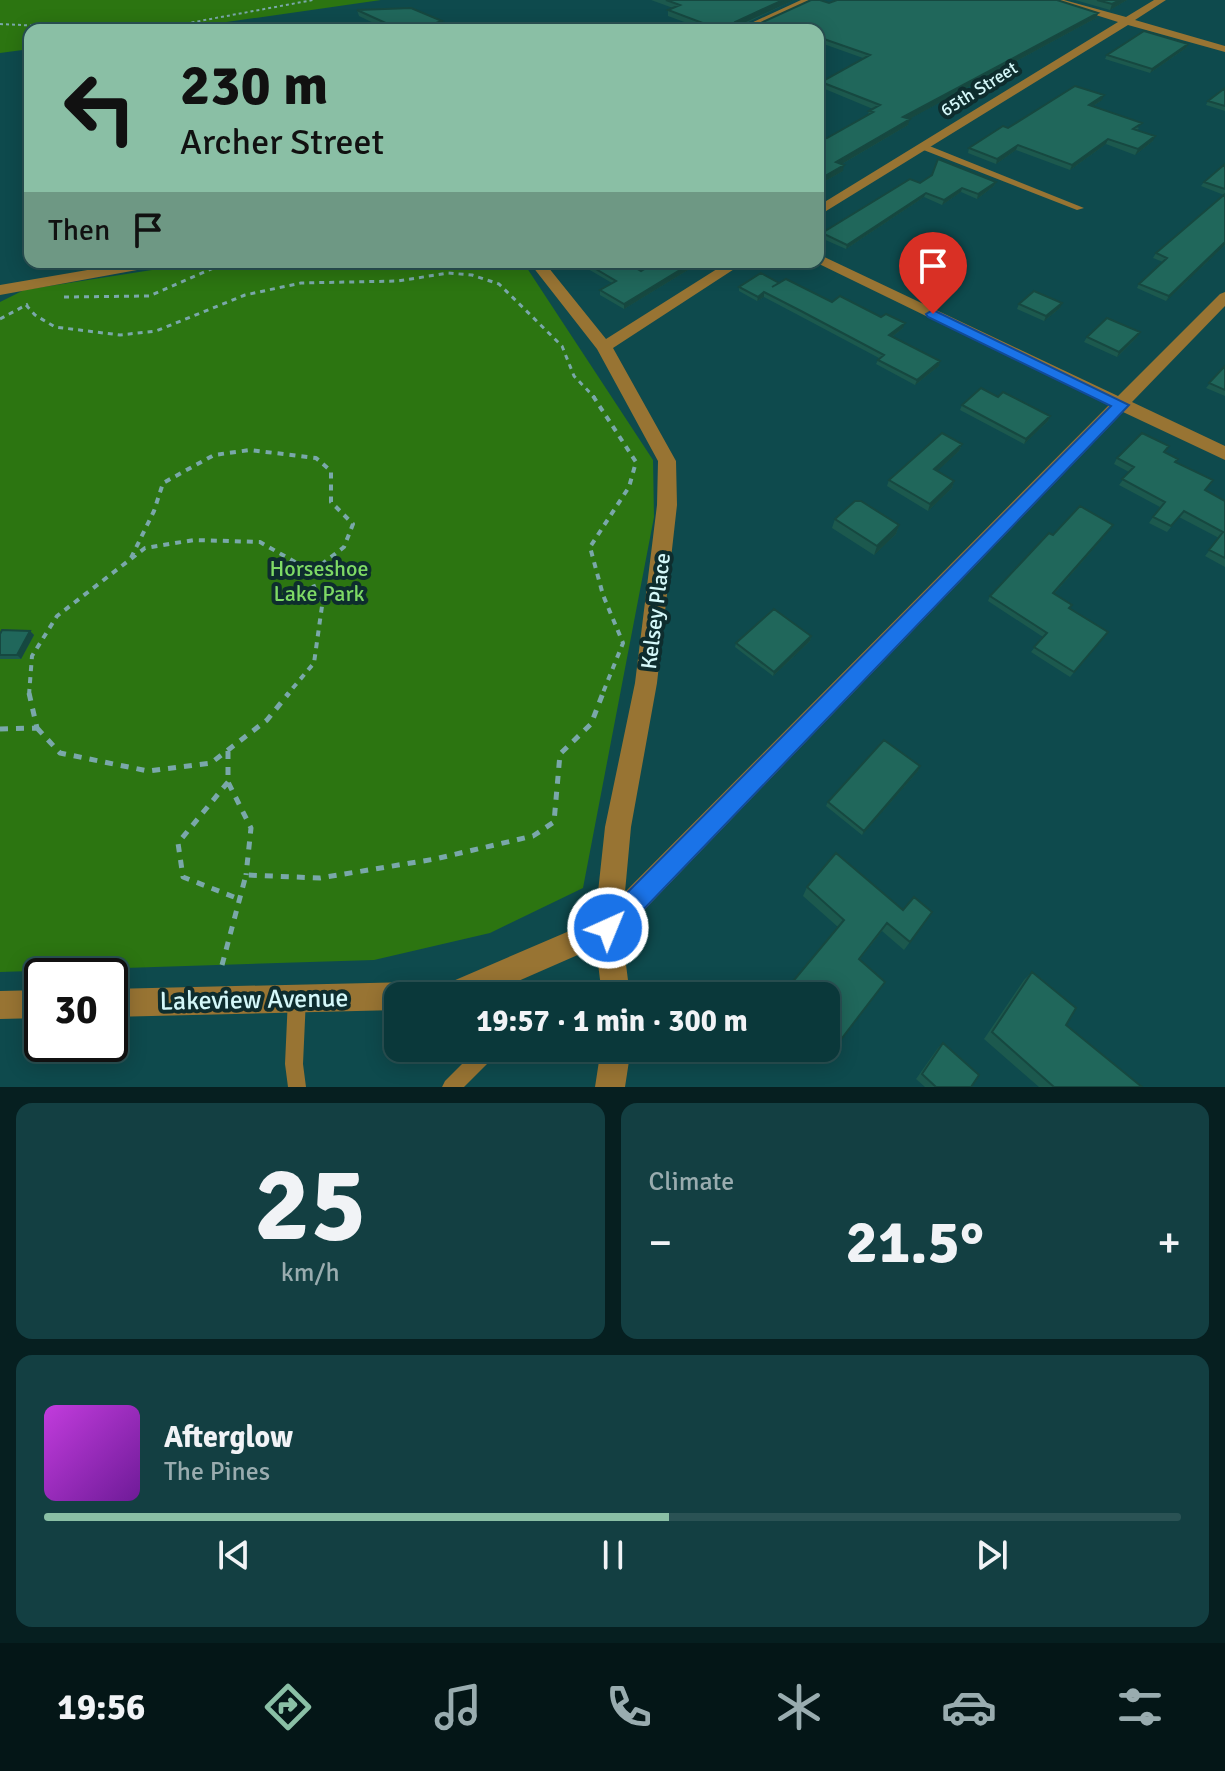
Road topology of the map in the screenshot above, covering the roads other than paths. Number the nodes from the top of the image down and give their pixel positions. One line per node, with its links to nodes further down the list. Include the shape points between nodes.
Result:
1 (809, 0): 5 (street)
2 (1053, 0): 4 (street)
3 (1161, 0): 4 (street, 65th Street)
4 (1128, 21): 6 (street); 7 (street, 65th Street)
5 (755, 24)
6 (1225, 49)
7 (924, 147): 8 (street, 65th Street); 9 (lane)
8 (824, 208)
9 (1080, 208)
10 (824, 261): 17 (street)
11 (125, 268): 14 (street)
12 (541, 268): 16 (street, Kelsey Place)
13 (729, 268): 16 (street)
14 (0, 290)
15 (1225, 297): 17 (street)
16 (604, 347): 19 (street, Kelsey Place, via 667,461 646,683 618,827)
17 (1121, 405): 18 (street); 19 (street)
18 (1225, 454)
19 (608, 928): 20 (street, Lakeview Avenue); 21 (street, Kelsey Place)
20 (499, 982)
21 (614, 982)
22 (384, 996): 23 (street, Lakeview Avenue)
23 (297, 998): 24 (street, Lakeview Avenue); 29 (lane)
24 (128, 1003)
25 (24, 1004): 26 (street)
26 (0, 1005)
27 (477, 1062): 30 (lane)
28 (614, 1062): 31 (street)
29 (297, 1087)
30 (451, 1087)
31 (610, 1087)

